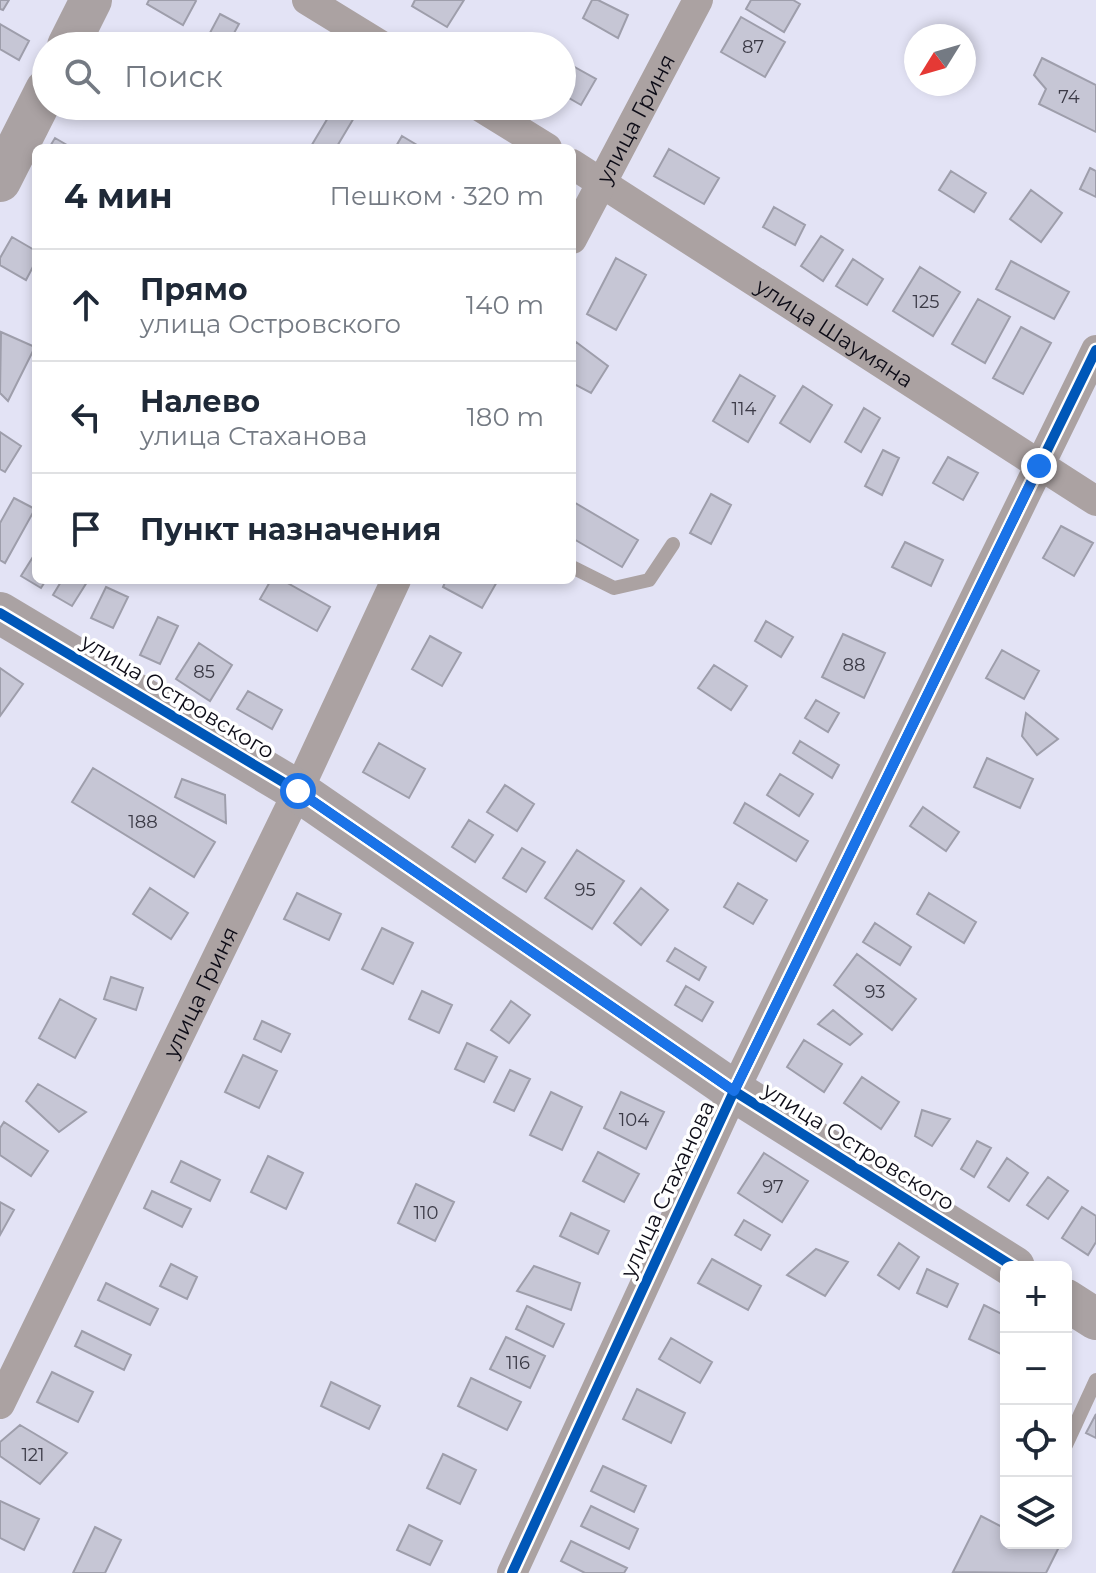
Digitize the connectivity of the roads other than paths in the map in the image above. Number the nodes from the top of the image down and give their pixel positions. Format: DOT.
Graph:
graph roads {
  1 [pos="91,0"];
  2 [pos="307,0"];
  3 [pos="698,0"];
  4 [pos="75,32"];
  5 [pos="359,32"];
  6 [pos="32,118"];
  7 [pos="502,120"];
  8 [pos="541,144"];
  9 [pos="576,166"];
  10 [pos="0,181"];
  11 [pos="602,182"];
  12 [pos="576,231"];
  13 [pos="1096,350"];
  14 [pos="1039,466"];
  15 [pos="1096,501"];
  16 [pos="673,544"];
  17 [pos="576,569"];
  18 [pos="394,584"];
  19 [pos="0,613"];
  20 [pos="298,791"];
  21 [pos="734,1091"];
  22 [pos="1004,1261"];
  23 [pos="1072,1304"];
  24 [pos="1096,1319"];
  25 [pos="1096,1380"];
  26 [pos="0,1404"];
  27 [pos="1072,1432"];
  28 [pos="512,1573"];
  1 -- 4 [label="street"];
  2 -- 5 [label="street"];
  3 -- 11 [label="street, улица Гриня"];
  6 -- 10 [label="street"];
  7 -- 8 [label="street"];
  9 -- 11 [label="street, улица Шаумяна"];
  11 -- 12 [label="street, улица Гриня"];
  11 -- 14 [label="street, улица Шаумяна"];
  13 -- 14 [label="street, улица Стаханова"];
  14 -- 15 [label="street, улица Шаумяна"];
  14 -- 21 [label="street, улица Стаханова"];
  16 -- 17 [label="lane"];
  18 -- 20 [label="street, улица Гриня"];
  19 -- 20 [label="street, улица Островского"];
  20 -- 21 [label="street, улица Островского"];
  20 -- 26 [label="street, улица Гриня"];
  21 -- 22 [label="street, улица Островского"];
  21 -- 28 [label="street, улица Стаханова"];
  23 -- 24 [label="street"];
  25 -- 27 [label="lane"];
}
